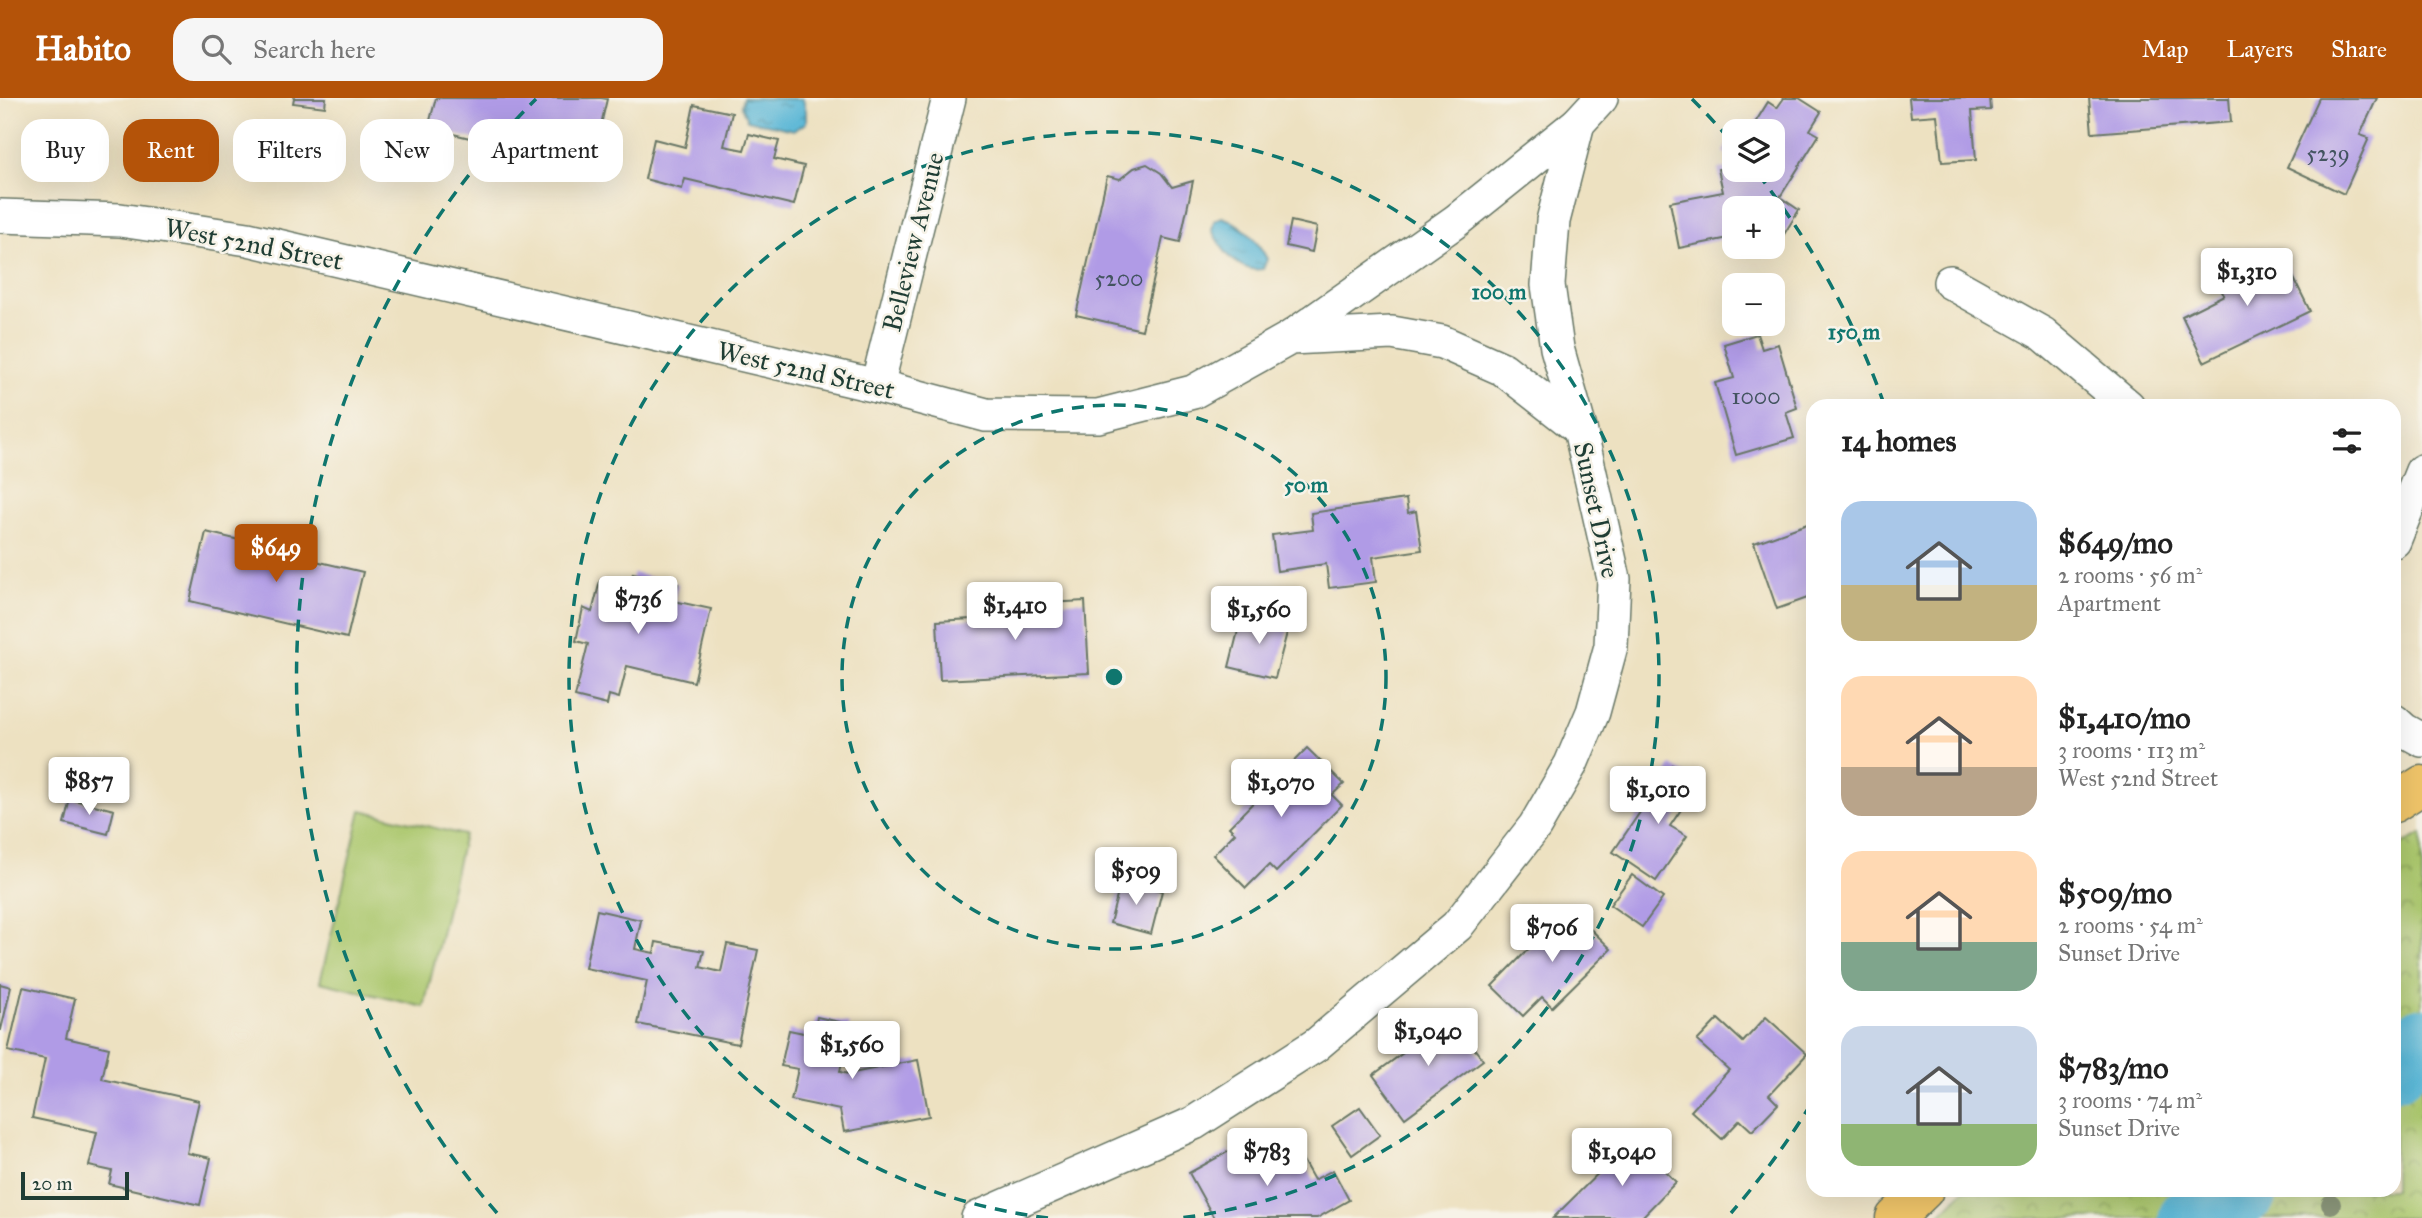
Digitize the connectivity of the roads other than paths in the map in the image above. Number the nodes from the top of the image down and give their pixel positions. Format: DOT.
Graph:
graph roads {
  1 [pos="949,98"];
  2 [pos="1601,98"];
  3 [pos="1578,123"];
  4 [pos="0,216"];
  5 [pos="1950,282"];
  6 [pos="1290,338"];
  7 [pos="877,386"];
  8 [pos="2120,399"];
  9 [pos="1580,429"];
  10 [pos="2422,471"];
  11 [pos="2401,524"];
  12 [pos="2401,727"];
  13 [pos="2422,740"];
  14 [pos="2422,785"];
  15 [pos="2401,798"];
  16 [pos="1917,1197"];
  17 [pos="978,1218"];
  18 [pos="1895,1218"];
  1 -- 7 [label="street, Belleview Avenue"];
  2 -- 3 [label="street, Sunset Drive"];
  3 -- 6 [label="street, Sunset Drive"];
  3 -- 9 [label="street, Sunset Drive"];
  4 -- 7 [label="street, West 52nd Street"];
  5 -- 8 [label="street"];
  6 -- 7 [label="street, West 52nd Street"];
  6 -- 9 [label="street, West 52nd Street"];
  9 -- 17 [label="street, Sunset Drive"];
  10 -- 11 [label="street"];
  12 -- 13 [label="street"];
  14 -- 15 [label="highway"];
  16 -- 18 [label="highway"];
}
